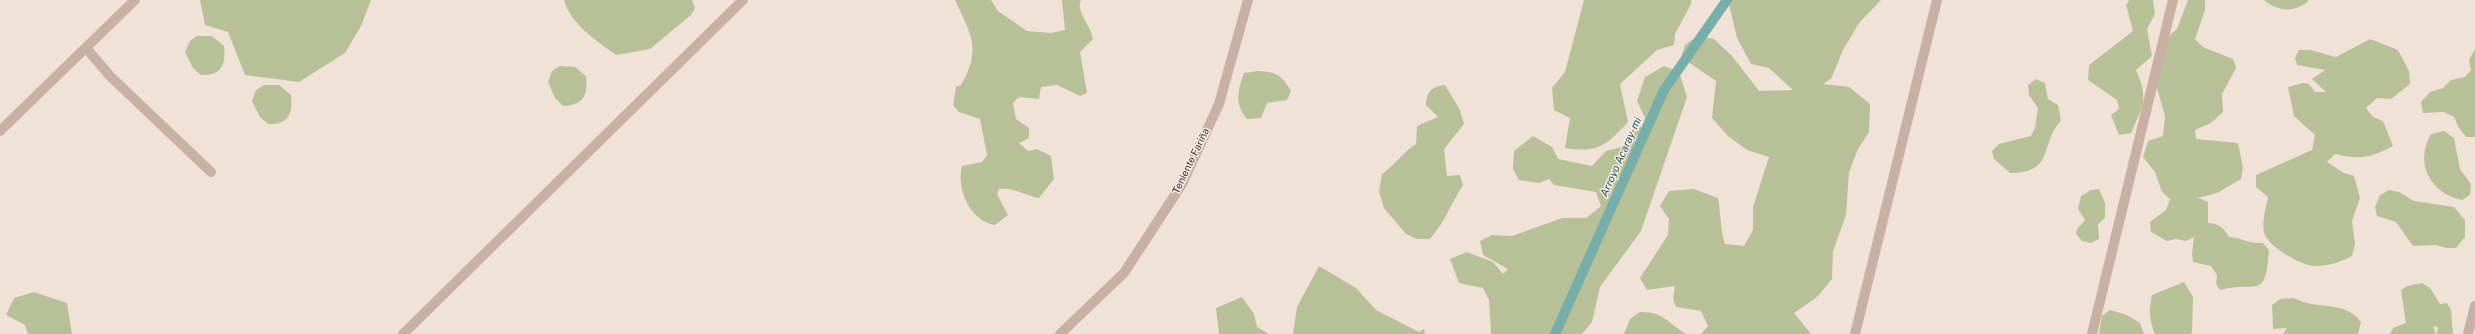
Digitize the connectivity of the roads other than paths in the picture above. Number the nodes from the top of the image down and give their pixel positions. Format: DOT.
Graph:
graph roads {
  1 [pos="135,0"];
  2 [pos="743,0"];
  3 [pos="1248,0"];
  4 [pos="1937,0"];
  5 [pos="2173,0"];
  6 [pos="86,48"];
  7 [pos="0,131"];
  8 [pos="211,172"];
  9 [pos="2475,306"];
  10 [pos="403,334"];
  11 [pos="1060,334"];
  12 [pos="1855,334"];
  13 [pos="2092,334"];
  14 [pos="2468,334"];
  1 -- 6 [label="street"];
  2 -- 10 [label="street"];
  3 -- 11 [label="street, Teniente Fariña"];
  4 -- 12 [label="street"];
  5 -- 13 [label="street"];
  6 -- 7 [label="street"];
  6 -- 8 [label="street"];
  9 -- 14 [label="street"];
}
